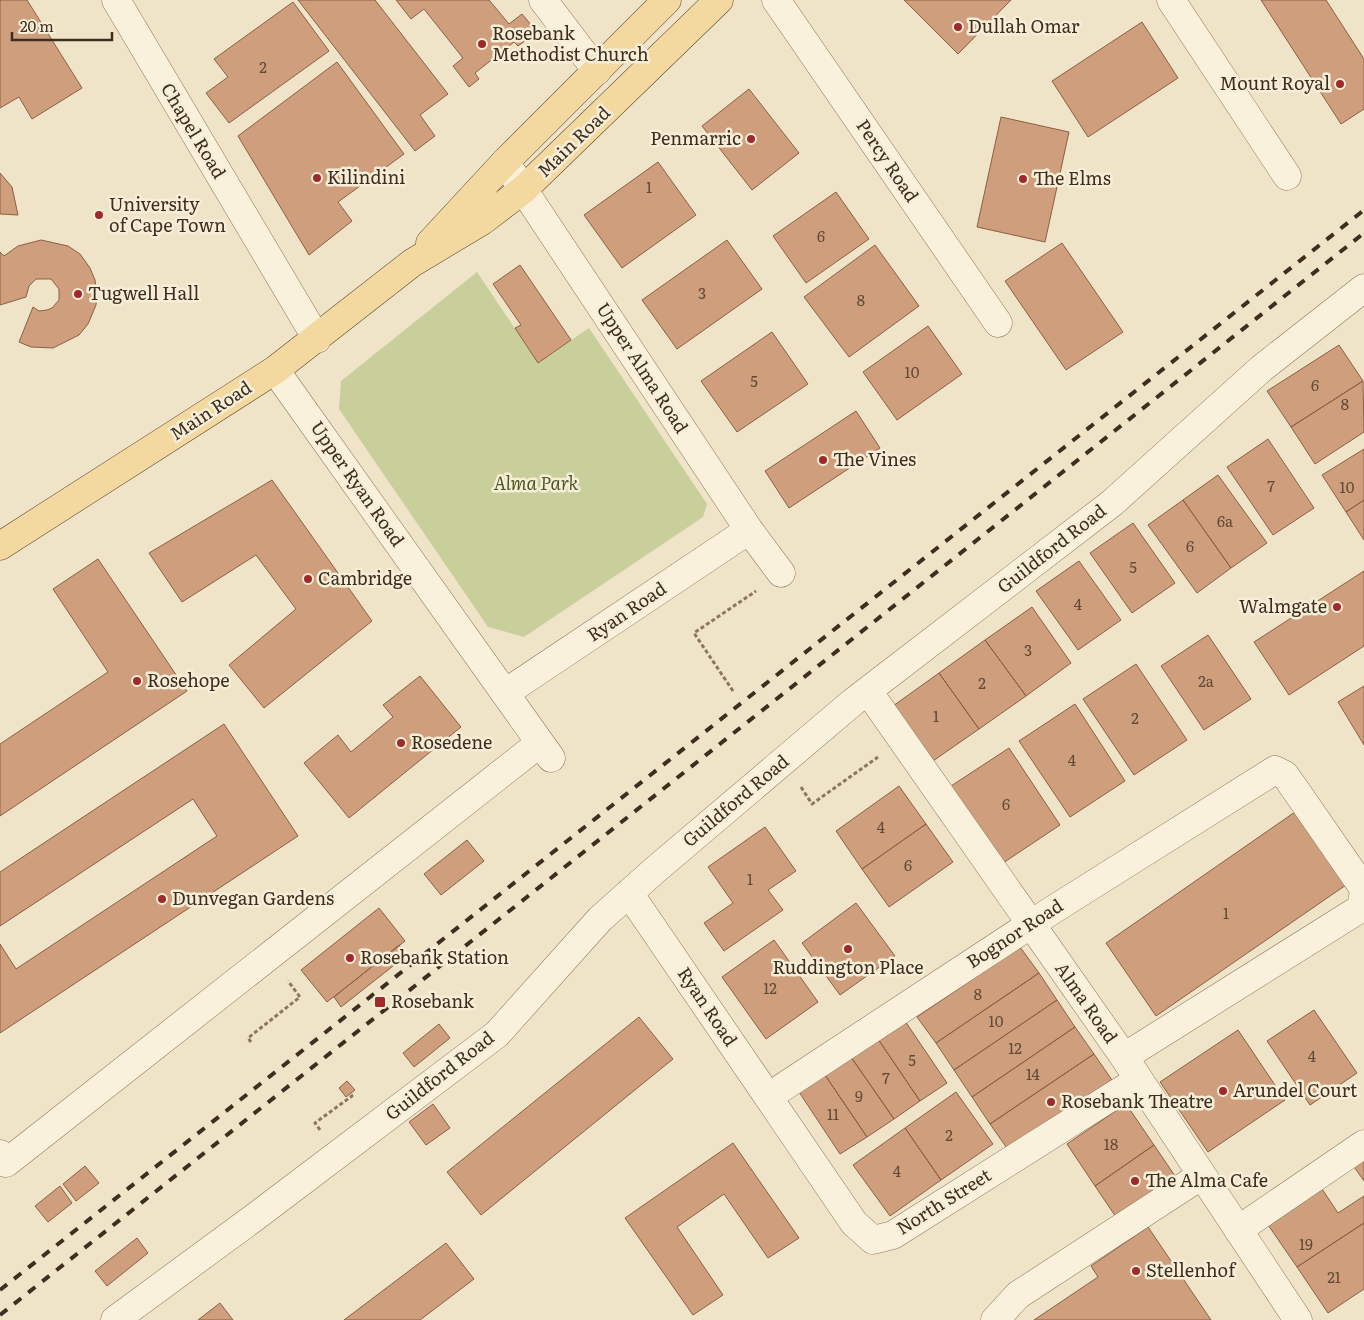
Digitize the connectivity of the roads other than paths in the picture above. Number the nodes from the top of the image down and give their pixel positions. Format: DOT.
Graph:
graph roads {
  1 [pos="116,0"];
  2 [pos="543,0"];
  3 [pos="667,0"];
  4 [pos="719,0"];
  5 [pos="776,0"];
  6 [pos="1171,0"];
  7 [pos="597,71"];
  8 [pos="505,162"];
  9 [pos="1287,176"];
  10 [pos="524,189"];
  11 [pos="412,262"];
  12 [pos="1360,299"];
  13 [pos="998,323"];
  14 [pos="317,339"];
  15 [pos="275,370"];
  16 [pos="749,530"];
  17 [pos="0,546"];
  18 [pos="781,573"];
  19 [pos="868,691"];
  20 [pos="505,694"];
  21 [pos="1364,890"];
  22 [pos="629,893"];
  23 [pos="1030,924"];
  24 [pos="1124,1057"];
  25 [pos="1138,1080"];
  26 [pos="768,1097"];
  27 [pos="1364,1144"];
  28 [pos="3,1159"];
  29 [pos="1202,1175"];
  30 [pos="1238,1230"];
  31 [pos="115,1320"];
  32 [pos="995,1320"];
  33 [pos="1298,1320"];
  1 -- 14 [label="street, Chapel Road"];
  2 -- 7 [label="street"];
  3 -- 7 [label="main road, Main Road"];
  4 -- 10 [label="main road, Main Road"];
  5 -- 13 [label="street, Percy Road"];
  6 -- 9 [label="street"];
  7 -- 8 [label="main road, Main Road"];
  8 -- 10 [label="street, Upper Alma Road"];
  8 -- 11 [label="main road, Main Road"];
  10 -- 11 [label="main road, Main Road"];
  10 -- 16 [label="street, Upper Alma Road"];
  11 -- 14 [label="main road, Main Road"];
  12 -- 19 [label="street, Guildford Road"];
  14 -- 15 [label="main road, Main Road"];
  15 -- 17 [label="main road, Main Road"];
  15 -- 20 [label="street, Upper Ryan Road"];
  16 -- 18 [label="street, Upper Alma Road"];
  16 -- 20 [label="street, Ryan Road"];
  19 -- 22 [label="street, Guildford Road"];
  19 -- 23 [label="street, Alma Road"];
  20 -- 28 [label="street, Upper Ryan Road"];
  21 -- 23 [label="street, Bognor Road"];
  21 -- 24 [label="street"];
  22 -- 26 [label="street, Ryan Road"];
  22 -- 31 [label="street, Guildford Road"];
  23 -- 24 [label="street, Alma Road"];
  23 -- 26 [label="street, Bognor Road"];
  24 -- 25 [label="street, Alma Road"];
  25 -- 26 [label="street, North Street"];
  25 -- 29 [label="street, Alma Road"];
  27 -- 30 [label="street"];
  29 -- 30 [label="street, Alma Road"];
  29 -- 32 [label="street"];
  30 -- 33 [label="street, Alma Road"];
}
